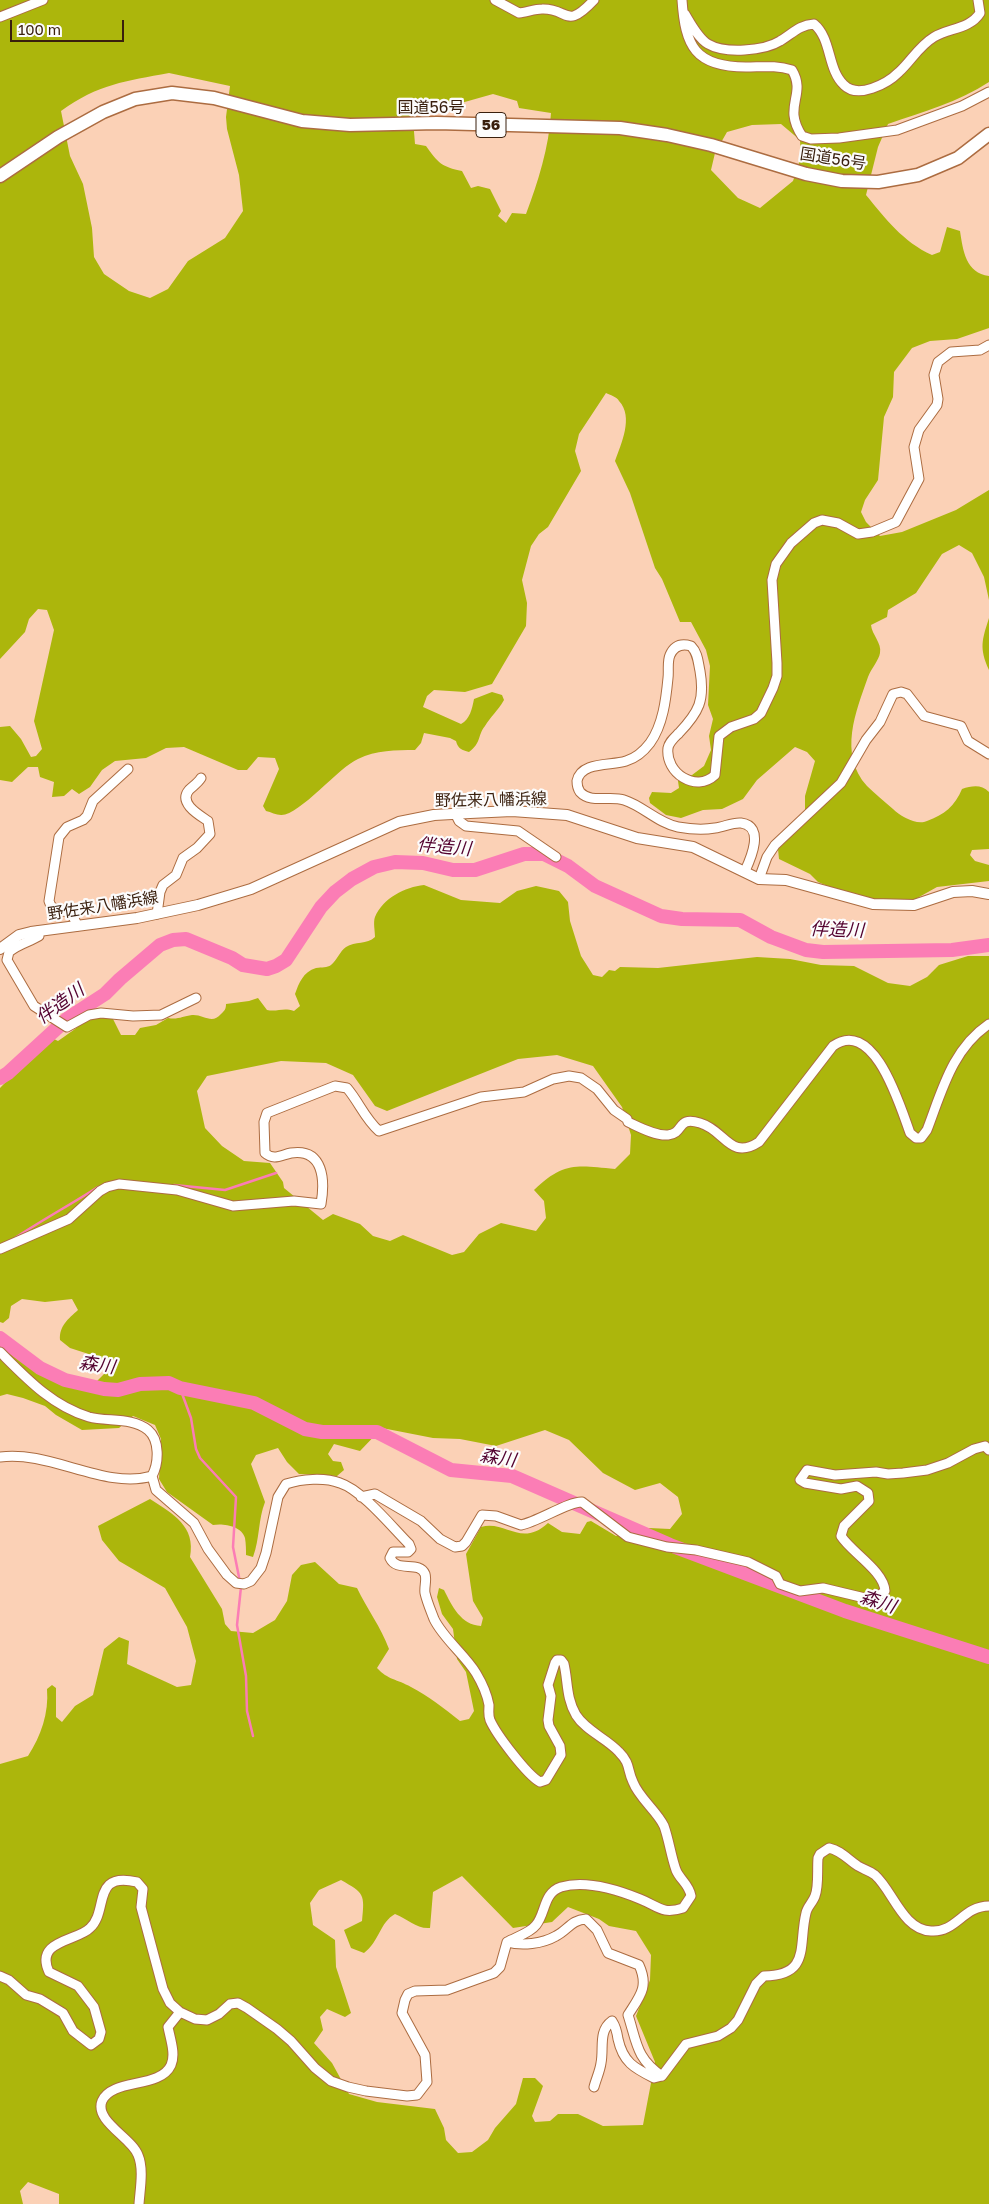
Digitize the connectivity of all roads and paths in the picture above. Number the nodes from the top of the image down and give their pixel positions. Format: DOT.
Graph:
graph roads {
  1 [pos="43,0"];
  2 [pos="495,0"];
  3 [pos="594,0"];
  4 [pos="682,0"];
  5 [pos="978,0"];
  6 [pos="683,12"];
  7 [pos="0,18"];
  8 [pos="989,92"];
  9 [pos="989,134"];
  10 [pos="0,176"];
  11 [pos="989,346"];
  12 [pos="989,754"];
  13 [pos="128,769"];
  14 [pos="201,778"];
  15 [pos="455,813"];
  16 [pos="556,857"];
  17 [pos="745,871"];
  18 [pos="759,879"];
  19 [pos="989,894"];
  20 [pos="157,914"];
  21 [pos="77,926"];
  22 [pos="38,931"];
  23 [pos="0,949"];
  24 [pos="196,998"];
  25 [pos="989,1024"];
  26 [pos="0,1249"];
  27 [pos="0,1352"];
  28 [pos="989,1450"];
  29 [pos="0,1457"];
  30 [pos="152,1476"];
  31 [pos="361,1497"];
  32 [pos="989,1906"];
  33 [pos="506,1942"];
  34 [pos="0,1976"];
  35 [pos="180,2012"];
  36 [pos="662,2076"];
  37 [pos="594,2087"];
  38 [pos="139,2204"];
  1 -- 7 [label="street"];
  2 -- 3 [label="street"];
  4 -- 6 [label="street"];
  5 -- 6 [label="street"];
  6 -- 8 [label="street"];
  9 -- 10 [label="highway, 国道56号 / 56"];
  11 -- 17 [label="street"];
  12 -- 18 [label="street"];
  13 -- 21 [label="street"];
  14 -- 20 [label="street"];
  15 -- 16 [label="street"];
  15 -- 17 [label="main road, 野佐来八幡浜線"];
  15 -- 20 [label="main road, 野佐来八幡浜線"];
  17 -- 18 [label="main road, 野佐来八幡浜線"];
  18 -- 19 [label="main road, 野佐来八幡浜線"];
  20 -- 21 [label="main road, 野佐来八幡浜線"];
  21 -- 22 [label="main road, 野佐来八幡浜線"];
  22 -- 23 [label="main road, 野佐来八幡浜線"];
  22 -- 24 [label="street"];
  25 -- 26 [label="street"];
  27 -- 30 [label="street"];
  28 -- 31 [label="street"];
  29 -- 30 [label="street"];
  30 -- 31 [label="street"];
  31 -- 33 [label="street"];
  32 -- 36 [label="street"];
  33 -- 35 [label="street"];
  33 -- 36 [label="street"];
  34 -- 35 [label="street"];
  35 -- 38 [label="street"];
  36 -- 37 [label="street"];
}
